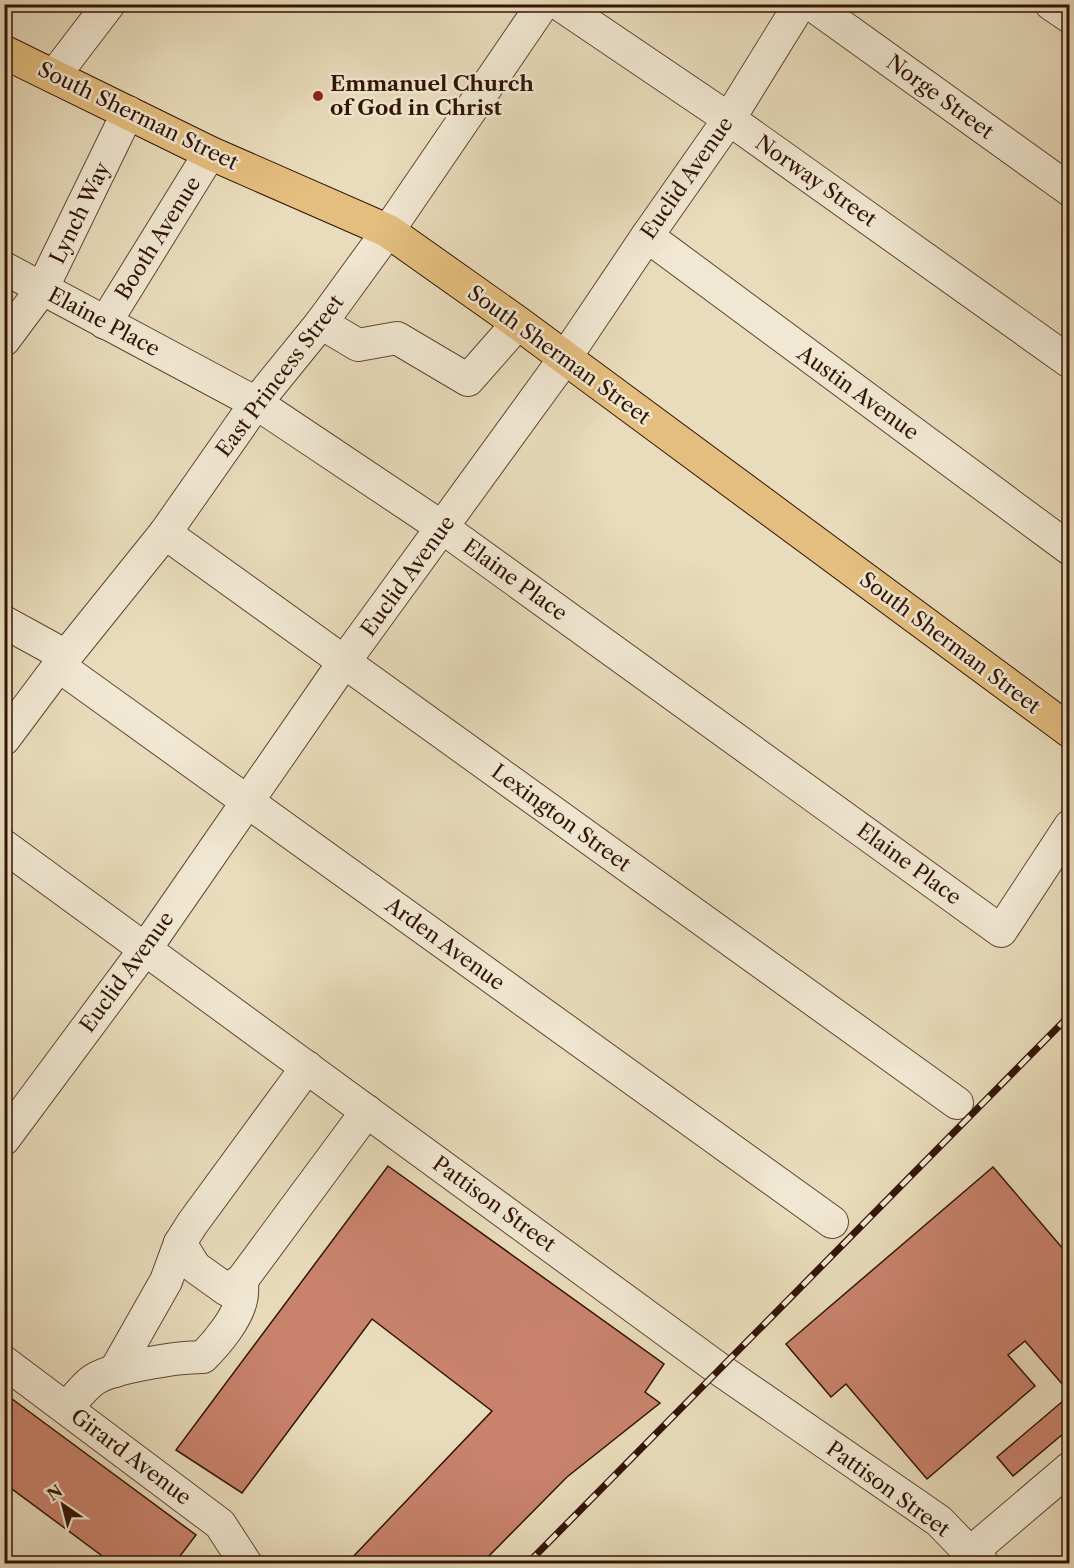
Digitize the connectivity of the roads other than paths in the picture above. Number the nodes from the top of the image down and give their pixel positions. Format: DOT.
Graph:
graph roads {
  1 [pos="109,4"];
  2 [pos="543,4"];
  3 [pos="559,4"];
  4 [pos="800,4"];
  5 [pos="811,4"];
  6 [pos="1051,4"];
  7 [pos="1070,17"];
  8 [pos="4,52"];
  9 [pos="54,76"];
  10 [pos="128,112"];
  11 [pos="729,119"];
  12 [pos="210,153"];
  13 [pos="1070,190"];
  14 [pos="388,231"];
  15 [pos="647,236"];
  16 [pos="4,268"];
  17 [pos="42,289"];
  18 [pos="105,323"];
  19 [pos="321,323"];
  20 [pos="518,323"];
  21 [pos="4,340"];
  22 [pos="566,358"];
  23 [pos="1070,362"];
  24 [pos="256,404"];
  25 [pos="443,528"];
  26 [pos="165,533"];
  27 [pos="1070,549"];
  28 [pos="4,622"];
  29 [pos="62,661"];
  30 [pos="344,662"];
  31 [pos="1070,731"];
  32 [pos="4,739"];
  33 [pos="247,803"];
  34 [pos="1070,826"];
  35 [pos="4,846"];
  36 [pos="146,948"];
  37 [pos="307,1067"];
  38 [pos="957,1103"];
  39 [pos="367,1111"];
  40 [pos="4,1139"];
  41 [pos="831,1222"];
  42 [pos="180,1243"];
  43 [pos="242,1280"];
  44 [pos="4,1362"];
  45 [pos="115,1371"];
  46 [pos="66,1408"];
  47 [pos="1070,1468"];
  48 [pos="976,1558"];
  49 [pos="246,1563"];
  1 -- 9 [label="street"];
  2 -- 14 [label="street, East Princess Street"];
  3 -- 11 [label="street, Norway Street"];
  4 -- 11 [label="street, Euclid Avenue"];
  5 -- 13 [label="street, Norge Street"];
  6 -- 7 [label="street"];
  8 -- 9 [label="main road, South Sherman Street"];
  9 -- 10 [label="main road, South Sherman Street"];
  10 -- 12 [label="main road, South Sherman Street"];
  10 -- 17 [label="street, Lynch Way"];
  11 -- 15 [label="street, Euclid Avenue"];
  11 -- 23 [label="street, Norway Street"];
  12 -- 14 [label="main road, South Sherman Street"];
  12 -- 18 [label="street, Booth Avenue"];
  14 -- 19 [label="street, East Princess Street"];
  14 -- 20 [label="main road, South Sherman Street"];
  15 -- 22 [label="street, Euclid Avenue"];
  15 -- 27 [label="street, Austin Avenue"];
  16 -- 17 [label="street, Elaine Place"];
  17 -- 18 [label="street, Elaine Place"];
  17 -- 21 [label="street, Lynch Way"];
  18 -- 24 [label="street, Elaine Place"];
  19 -- 20 [label="street"];
  19 -- 24 [label="street, East Princess Street"];
  20 -- 22 [label="main road, South Sherman Street"];
  22 -- 25 [label="street, Euclid Avenue"];
  22 -- 31 [label="main road, South Sherman Street"];
  24 -- 25 [label="street, Elaine Place"];
  24 -- 26 [label="street, East Princess Street"];
  25 -- 30 [label="street, Euclid Avenue"];
  25 -- 34 [label="street, Elaine Place"];
  26 -- 29 [label="street, East Princess Street"];
  26 -- 30 [label="street, Lexington Street"];
  28 -- 29 [label="street, Arden Avenue"];
  29 -- 32 [label="street, East Princess Street"];
  29 -- 33 [label="street, Arden Avenue"];
  30 -- 33 [label="street, Euclid Avenue"];
  30 -- 38 [label="street, Lexington Street"];
  33 -- 36 [label="street, Euclid Avenue"];
  33 -- 41 [label="street, Arden Avenue"];
  35 -- 36 [label="street, Pattison Street"];
  36 -- 37 [label="street, Pattison Street"];
  36 -- 40 [label="street, Euclid Avenue"];
  37 -- 39 [label="street, Pattison Street"];
  37 -- 42 [label="street"];
  39 -- 43 [label="street"];
  39 -- 48 [label="street, Pattison Street"];
  42 -- 43 [label="street"];
  42 -- 45 [label="street"];
  43 -- 45 [label="street"];
  44 -- 46 [label="street, Girard Avenue"];
  45 -- 46 [label="street"];
  46 -- 49 [label="street, Girard Avenue"];
  47 -- 48 [label="street"];
}
